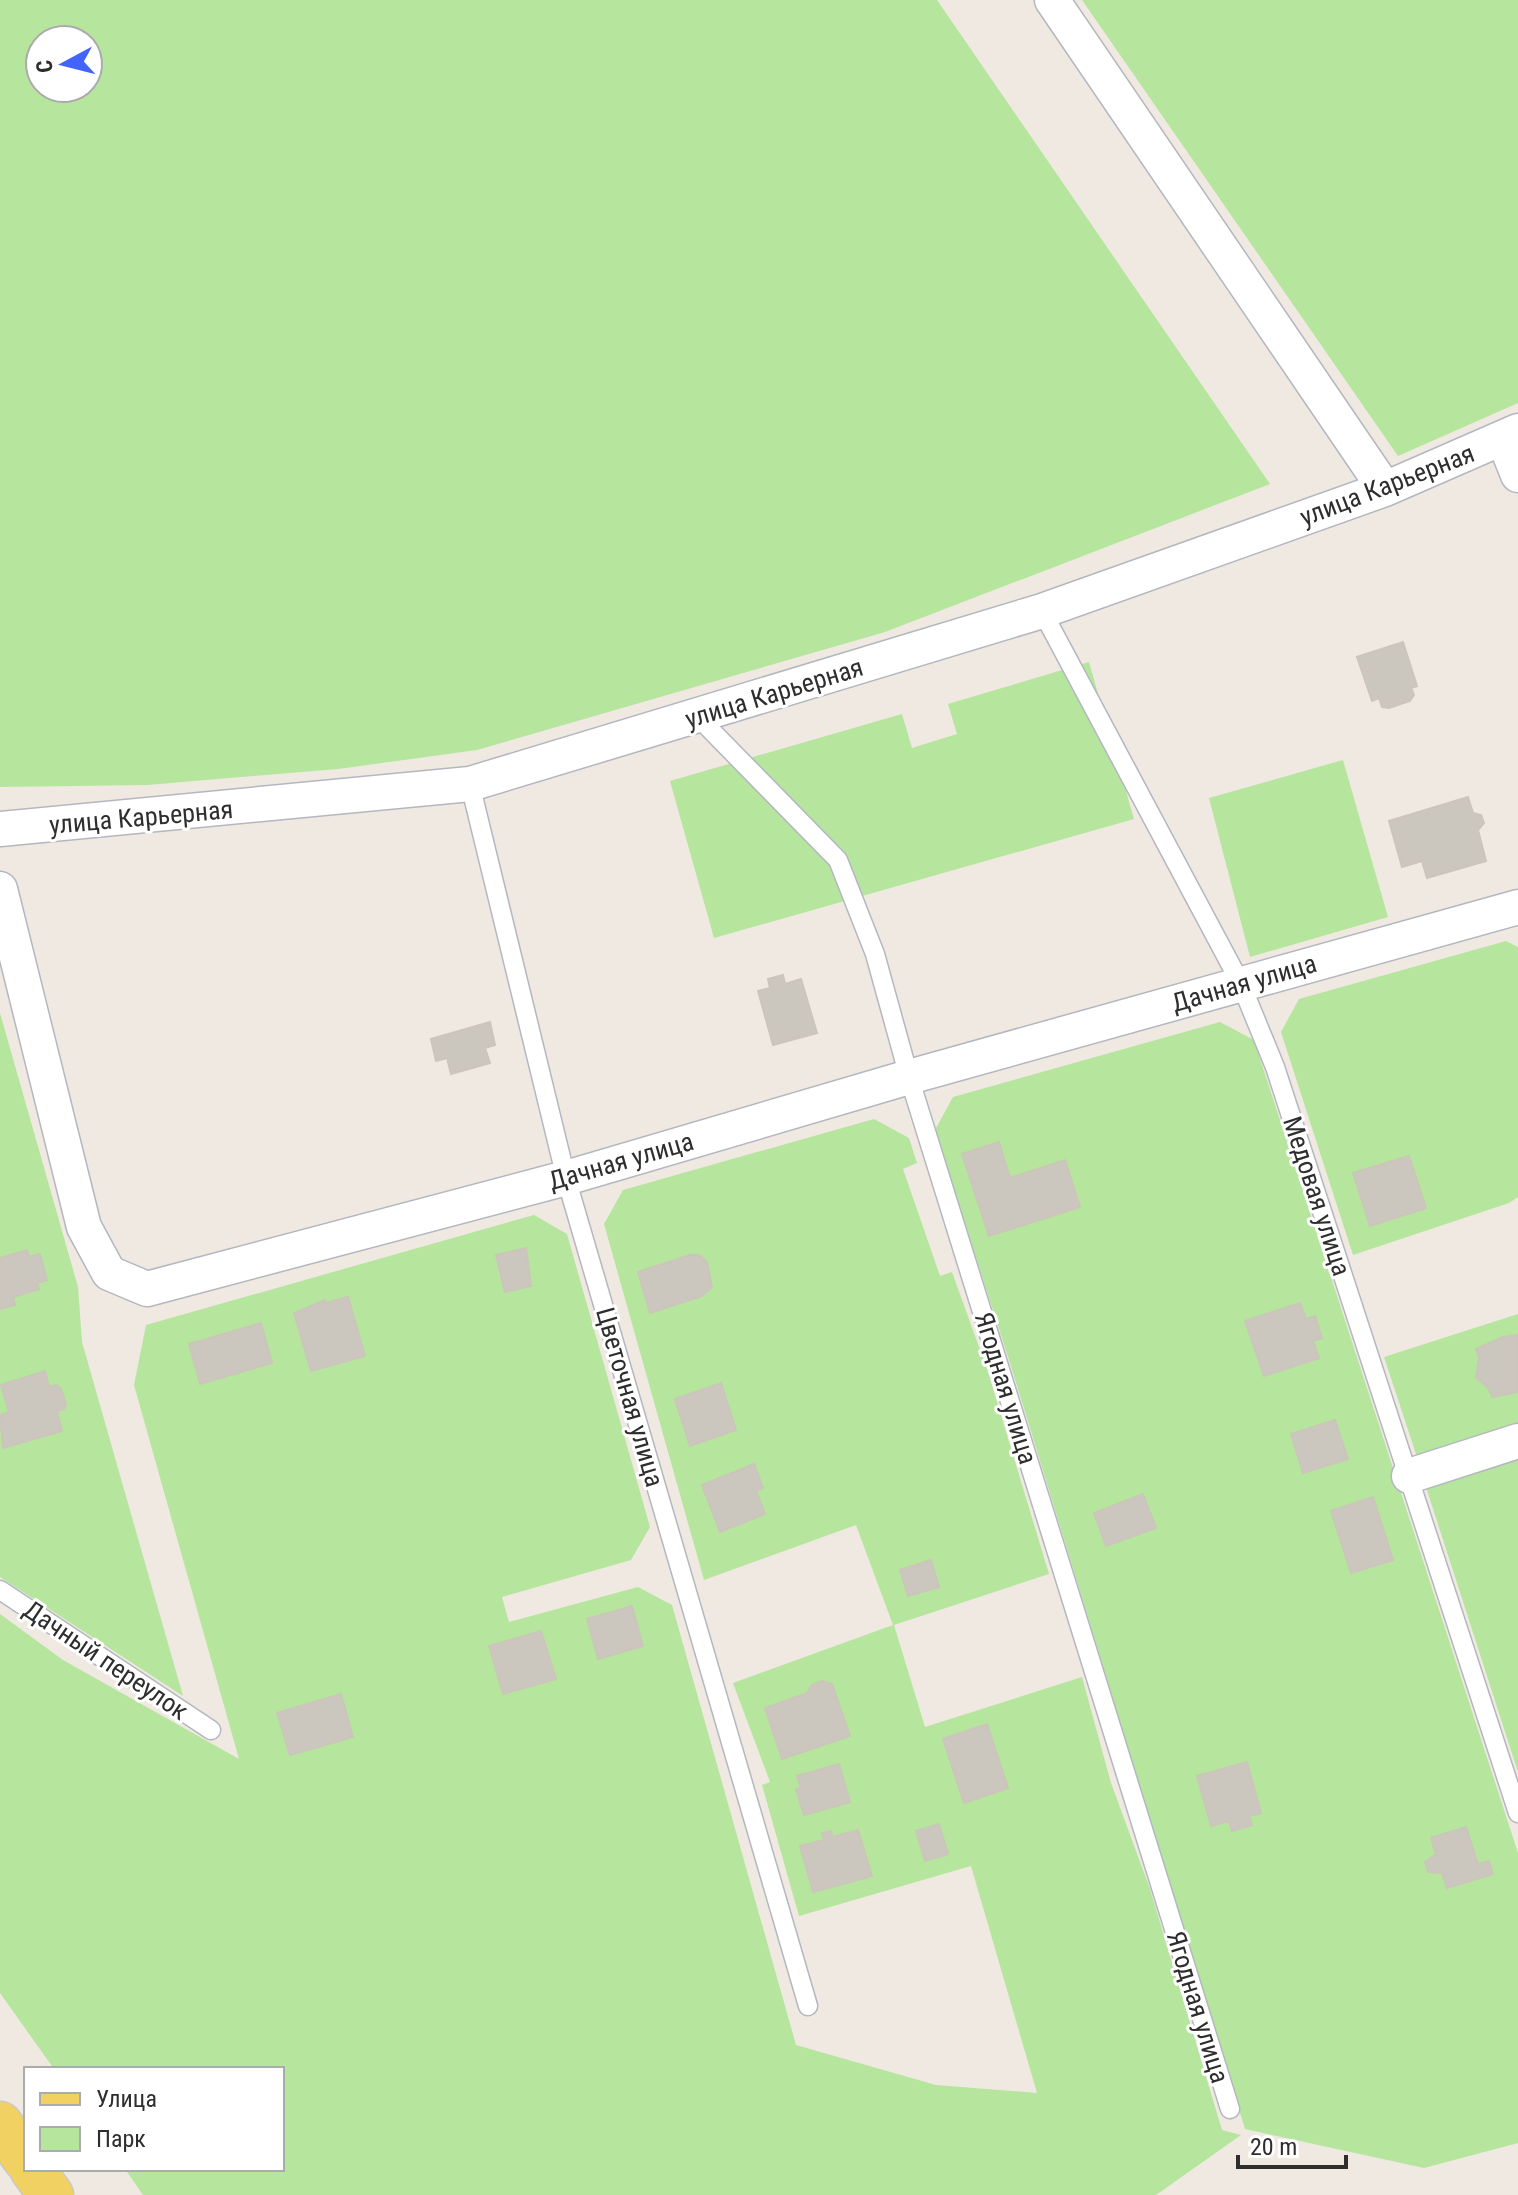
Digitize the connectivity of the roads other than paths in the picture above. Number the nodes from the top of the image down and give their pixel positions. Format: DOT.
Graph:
graph roads {
  1 [pos="1052,0"];
  2 [pos="1511,436"];
  3 [pos="1518,475"];
  4 [pos="1385,489"];
  5 [pos="1042,611"];
  6 [pos="698,717"];
  7 [pos="470,784"];
  8 [pos="0,829"];
  9 [pos="0,889"];
  10 [pos="1518,907"];
  11 [pos="1241,984"];
  12 [pos="909,1077"];
  13 [pos="566,1178"];
  14 [pos="1518,1441"];
  15 [pos="1409,1476"];
  16 [pos="0,1590"];
  17 [pos="211,1730"];
  18 [pos="1518,1813"];
  19 [pos="808,2006"];
  20 [pos="1230,2109"];
  21 [pos="0,2124"];
  22 [pos="24,2157"];
  23 [pos="33,2171"];
  24 [pos="51,2195"];
  1 -- 4 [label="street"];
  2 -- 3 [label="street"];
  2 -- 4 [label="street, улица Карьерная"];
  4 -- 5 [label="street, улица Карьерная"];
  5 -- 6 [label="street, улица Карьерная"];
  5 -- 11 [label="lane, Медовая улица"];
  6 -- 7 [label="street, улица Карьерная"];
  6 -- 12 [label="lane, Ягодная улица"];
  7 -- 8 [label="street, улица Карьерная"];
  7 -- 13 [label="lane, Цветочная улица"];
  9 -- 13 [label="street, Дачная улица"];
  10 -- 11 [label="street, Дачная улица"];
  11 -- 12 [label="street, Дачная улица"];
  11 -- 15 [label="lane, Медовая улица"];
  12 -- 13 [label="street, Дачная улица"];
  12 -- 20 [label="lane, Ягодная улица"];
  13 -- 19 [label="lane, Цветочная улица"];
  14 -- 15 [label="street"];
  15 -- 18 [label="lane, Медовая улица"];
  16 -- 17 [label="lane, Дачный переулок"];
  21 -- 22 [label="main road"];
  23 -- 24 [label="main road"];
}
